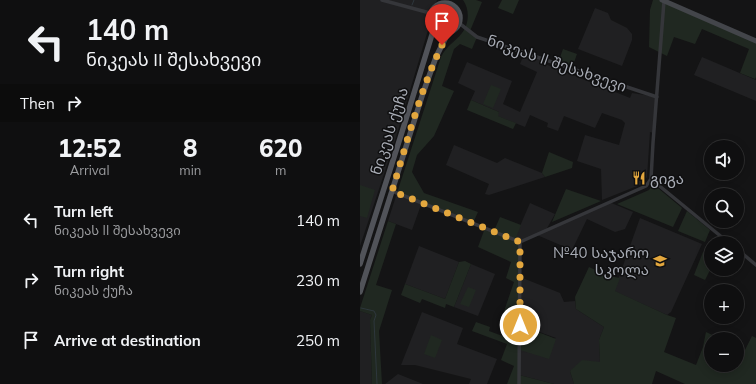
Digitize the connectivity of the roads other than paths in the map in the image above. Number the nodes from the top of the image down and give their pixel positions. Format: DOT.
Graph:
graph roads {
  1 [pos="382,0"];
  2 [pos="663,0"];
  3 [pos="441,1"];
  4 [pos="454,3"];
  5 [pos="430,13"];
  6 [pos="459,23"];
  7 [pos="434,28"];
  8 [pos="448,32"];
  9 [pos="756,41"];
  10 [pos="657,97"];
  11 [pos="651,179"];
  12 [pos="392,191"];
  13 [pos="720,236"];
  14 [pos="520,242"];
  15 [pos="744,255"];
  16 [pos="360,264"];
  17 [pos="756,264"];
  18 [pos="360,292"];
  19 [pos="519,384"];
  1 -- 5 [label="street"];
  2 -- 9 [label="main road"];
  2 -- 10 [label="street"];
  3 -- 4 [label="main road"];
  3 -- 5 [label="main road"];
  4 -- 6 [label="main road"];
  5 -- 7 [label="main road"];
  6 -- 8 [label="main road, ნიკეას ქუჩა"];
  6 -- 10 [label="street, ნიკეას II შესახვევი"];
  7 -- 8 [label="main road"];
  7 -- 16 [label="main road, ნიკეას ქუჩა"];
  8 -- 12 [label="main road, ნიკეას ქუჩა"];
  10 -- 11 [label="street"];
  11 -- 13 [label="street"];
  11 -- 14 [label="street"];
  12 -- 14 [label="street"];
  12 -- 18 [label="main road, ნიკეას ქუჩა"];
  14 -- 19 [label="street"];
  15 -- 17 [label="street"];
}
